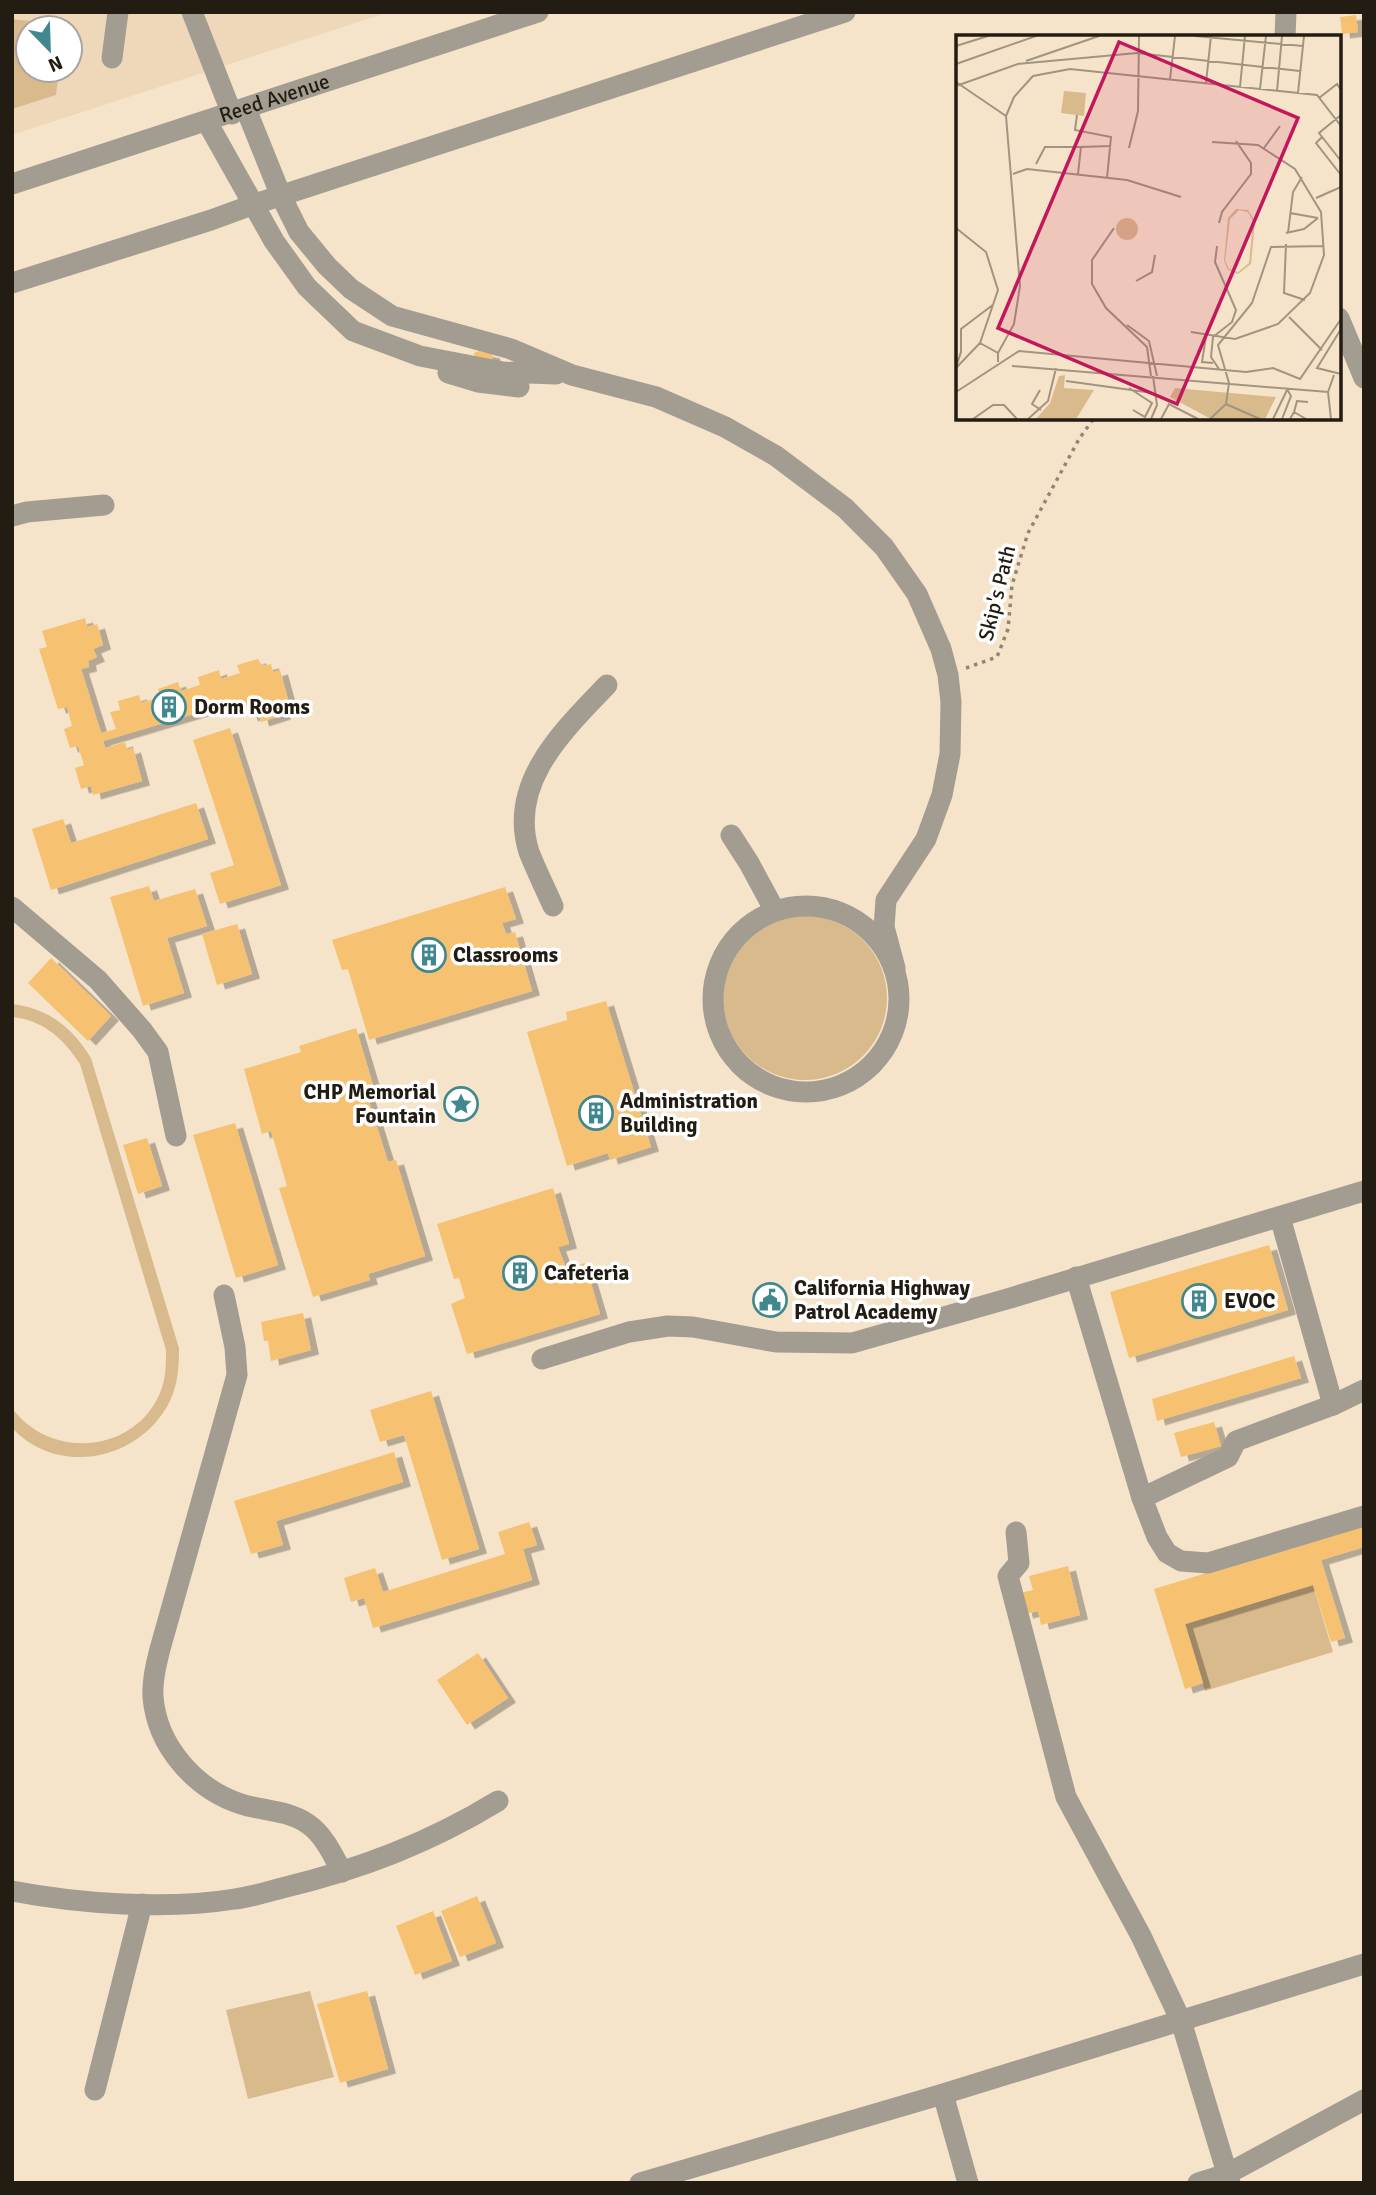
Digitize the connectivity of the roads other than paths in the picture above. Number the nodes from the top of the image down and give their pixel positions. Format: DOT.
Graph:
graph roads {
  1 [pos="118,12"];
  2 [pos="192,12"];
  3 [pos="538,12"];
  4 [pos="845,12"];
  5 [pos="1286,12"];
  6 [pos="1285,35"];
  7 [pos="112,58"];
  8 [pos="239,111"];
  9 [pos="207,122"];
  10 [pos="12,184"];
  11 [pos="281,196"];
  12 [pos="252,205"];
  13 [pos="12,283"];
  14 [pos="1341,323"];
  15 [pos="572,375"];
  16 [pos="1364,378"];
  17 [pos="104,505"];
  18 [pos="12,516"];
  19 [pos="607,685"];
  20 [pos="731,835"];
  21 [pos="886,900"];
  22 [pos="553,906"];
  23 [pos="12,907"];
  24 [pos="828,908"];
  25 [pos="775,911"];
  26 [pos="895,968"];
  27 [pos="176,1136"];
  28 [pos="1364,1191"];
  29 [pos="1280,1217"];
  30 [pos="1076,1278"];
  31 [pos="224,1294"];
  32 [pos="542,1359"];
  33 [pos="1364,1390"];
  34 [pos="1333,1405"];
  35 [pos="1142,1498"];
  36 [pos="1364,1516"];
  37 [pos="1016,1532"];
  38 [pos="498,1801"];
  39 [pos="342,1872"];
  40 [pos="12,1891"];
  41 [pos="142,1904"];
  42 [pos="1364,1964"];
  43 [pos="1181,2021"];
  44 [pos="95,2090"];
  45 [pos="943,2094"];
  46 [pos="1364,2100"];
  47 [pos="702,2174"];
  48 [pos="1228,2178"];
  49 [pos="640,2183"];
  50 [pos="968,2183"];
  51 [pos="1198,2183"];
  1 -- 7 [label="street"];
  2 -- 8 [label="street"];
  3 -- 8 [label="street, Reed Avenue"];
  4 -- 11 [label="street"];
  5 -- 6 [label="street"];
  8 -- 9 [label="street, Reed Avenue"];
  8 -- 11 [label="street"];
  9 -- 10 [label="street, Reed Avenue"];
  9 -- 12 [label="street"];
  11 -- 12 [label="street"];
  11 -- 15 [label="street"];
  12 -- 13 [label="street"];
  12 -- 15 [label="street"];
  14 -- 16 [label="street"];
  15 -- 21 [label="street"];
  17 -- 18 [label="street"];
  19 -- 22 [label="street"];
  20 -- 25 [label="street"];
  21 -- 24 [label="street"];
  21 -- 26 [label="street"];
  23 -- 27 [label="street"];
  24 -- 25 [label="street"];
  24 -- 26 [label="street"];
  25 -- 26 [label="street"];
  28 -- 29 [label="street"];
  29 -- 30 [label="street"];
  29 -- 34 [label="street"];
  30 -- 32 [label="street"];
  30 -- 35 [label="street"];
  31 -- 39 [label="street"];
  33 -- 34 [label="street"];
  34 -- 35 [label="street"];
  35 -- 36 [label="street"];
  37 -- 43 [label="street"];
  38 -- 39 [label="street"];
  39 -- 41 [label="street"];
  40 -- 41 [label="street"];
  41 -- 44 [label="street"];
  42 -- 43 [label="street"];
  43 -- 45 [label="street"];
  43 -- 48 [label="street"];
  45 -- 47 [label="street"];
  45 -- 50 [label="street"];
  46 -- 48 [label="street"];
  47 -- 49 [label="street"];
  48 -- 51 [label="street"];
}
